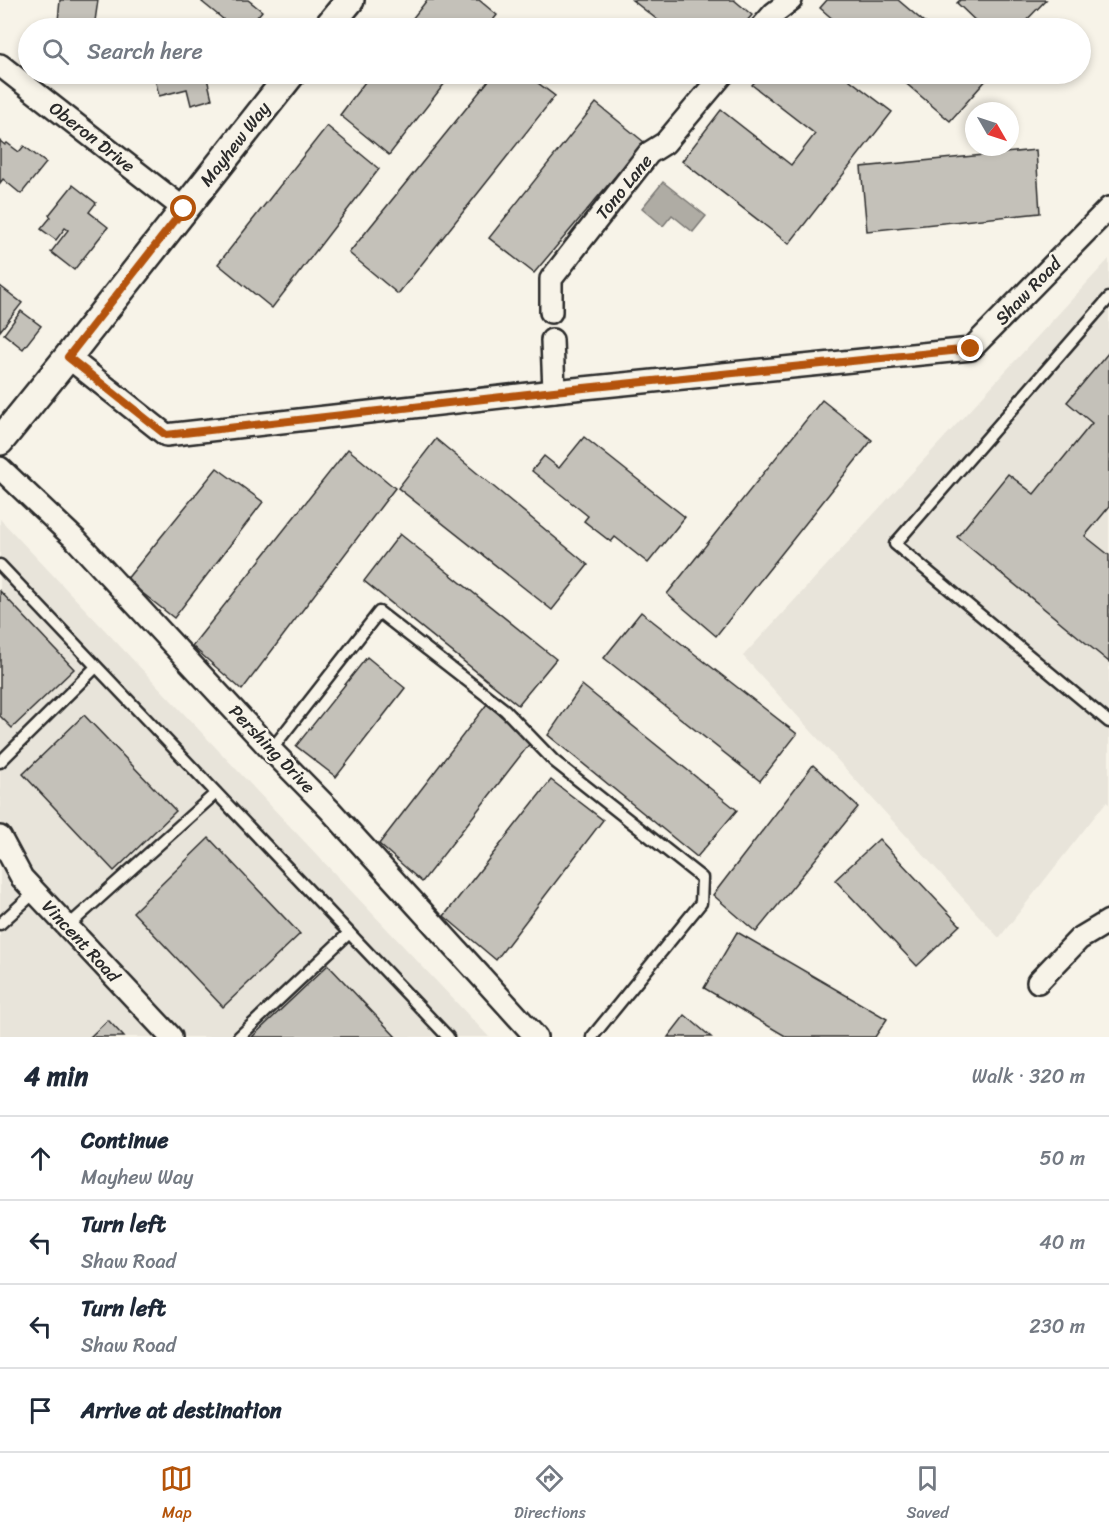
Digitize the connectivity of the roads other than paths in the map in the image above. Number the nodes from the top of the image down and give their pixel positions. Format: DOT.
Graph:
graph roads {
  1 [pos="791,0"];
  2 [pos="345,2"];
  3 [pos="334,18"];
  4 [pos="770,18"];
  5 [pos="0,65"];
  6 [pos="18,79"];
  7 [pos="24,84"];
  8 [pos="283,84"];
  9 [pos="715,84"];
  10 [pos="1109,208"];
  11 [pos="184,209"];
  12 [pos="1109,298"];
  13 [pos="68,357"];
  14 [pos="554,391"];
  15 [pos="0,441"];
  16 [pos="0,468"];
  17 [pos="0,565"];
  18 [pos="96,667"];
  19 [pos="1109,722"];
  20 [pos="271,750"];
  21 [pos="0,762"];
  22 [pos="216,793"];
  23 [pos="0,837"];
  24 [pos="35,892"];
  25 [pos="1109,921"];
  26 [pos="0,924"];
  27 [pos="67,927"];
  28 [pos="349,933"];
  29 [pos="1038,982"];
  30 [pos="171,1037"];
  31 [pos="239,1037"];
  32 [pos="448,1037"];
  33 [pos="536,1037"];
  34 [pos="592,1037"];
  1 -- 4 [label="street"];
  2 -- 3 [label="street"];
  5 -- 6 [label="street, Oberon Drive"];
  7 -- 11 [label="street, Oberon Drive"];
  8 -- 11 [label="street, Mayhew Way"];
  9 -- 14 [label="street, Tono Lane"];
  10 -- 14 [label="street, Shaw Road"];
  11 -- 13 [label="street, Mayhew Way"];
  12 -- 19 [label="lane"];
  13 -- 14 [label="street, Shaw Road"];
  13 -- 15 [label="street, Mayhew Way"];
  16 -- 20 [label="street, Pershing Drive"];
  17 -- 18 [label="lane"];
  18 -- 21 [label="lane"];
  18 -- 22 [label="lane"];
  20 -- 33 [label="street, Pershing Drive"];
  20 -- 34 [label="lane"];
  22 -- 27 [label="lane"];
  22 -- 28 [label="lane"];
  23 -- 24 [label="street, Vincent Road"];
  24 -- 26 [label="lane"];
  24 -- 27 [label="street, Vincent Road"];
  25 -- 29 [label="street"];
  27 -- 30 [label="street, Vincent Road"];
  28 -- 31 [label="lane"];
  28 -- 32 [label="lane"];
}
